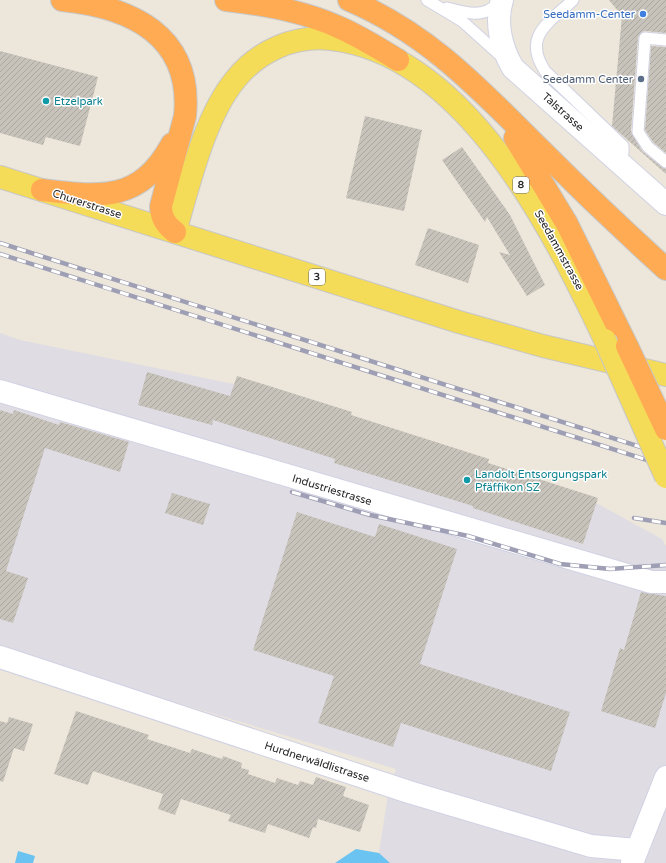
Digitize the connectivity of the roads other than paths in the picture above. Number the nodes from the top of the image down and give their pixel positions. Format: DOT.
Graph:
graph roads {
  1 [pos="62,0"];
  2 [pos="226,0"];
  3 [pos="349,0"];
  4 [pos="427,0"];
  5 [pos="501,0"];
  6 [pos="573,0"];
  7 [pos="439,6"];
  8 [pos="666,40"];
  9 [pos="398,60"];
  10 [pos="513,68"];
  11 [pos="478,88"];
  12 [pos="184,116"];
  13 [pos="617,161"];
  14 [pos="666,162"];
  15 [pos="0,177"];
  16 [pos="42,190"];
  17 [pos="666,204"];
  18 [pos="175,232"];
  19 [pos="666,269"];
  20 [pos="666,375"];
  21 [pos="0,391"];
  22 [pos="666,429"];
  23 [pos="666,477"];
  24 [pos="666,582"];
  25 [pos="0,657"];
  26 [pos="666,777"];
  27 [pos="635,857"];
  1 -- 12 [label="highway"];
  2 -- 9 [label="highway"];
  3 -- 11 [label="highway"];
  4 -- 7 [label="lane"];
  5 -- 7 [label="lane"];
  5 -- 10 [label="street, Talstrasse"];
  6 -- 13 [label="lane"];
  7 -- 10 [label="lane"];
  8 -- 14 [label="lane"];
  9 -- 18 [label="main road, 8"];
  9 -- 23 [label="main road, Seedammstrasse / 8, bridge"];
  10 -- 13 [label="street, Talstrasse"];
  11 -- 19 [label="highway"];
  11 -- 22 [label="highway, bridge"];
  12 -- 16 [label="highway"];
  12 -- 18 [label="highway"];
  13 -- 17 [label="street, Talstrasse"];
  15 -- 16 [label="main road, Churerstrasse / 3"];
  16 -- 18 [label="main road, Churerstrasse / 3"];
  18 -- 20 [label="main road, 3"];
  21 -- 24 [label="street, Industriestrasse"];
  25 -- 27 [label="street, Hurdnerwäldlistrasse"];
  26 -- 27 [label="street, Hurdnerwäldlistrasse"];
}
